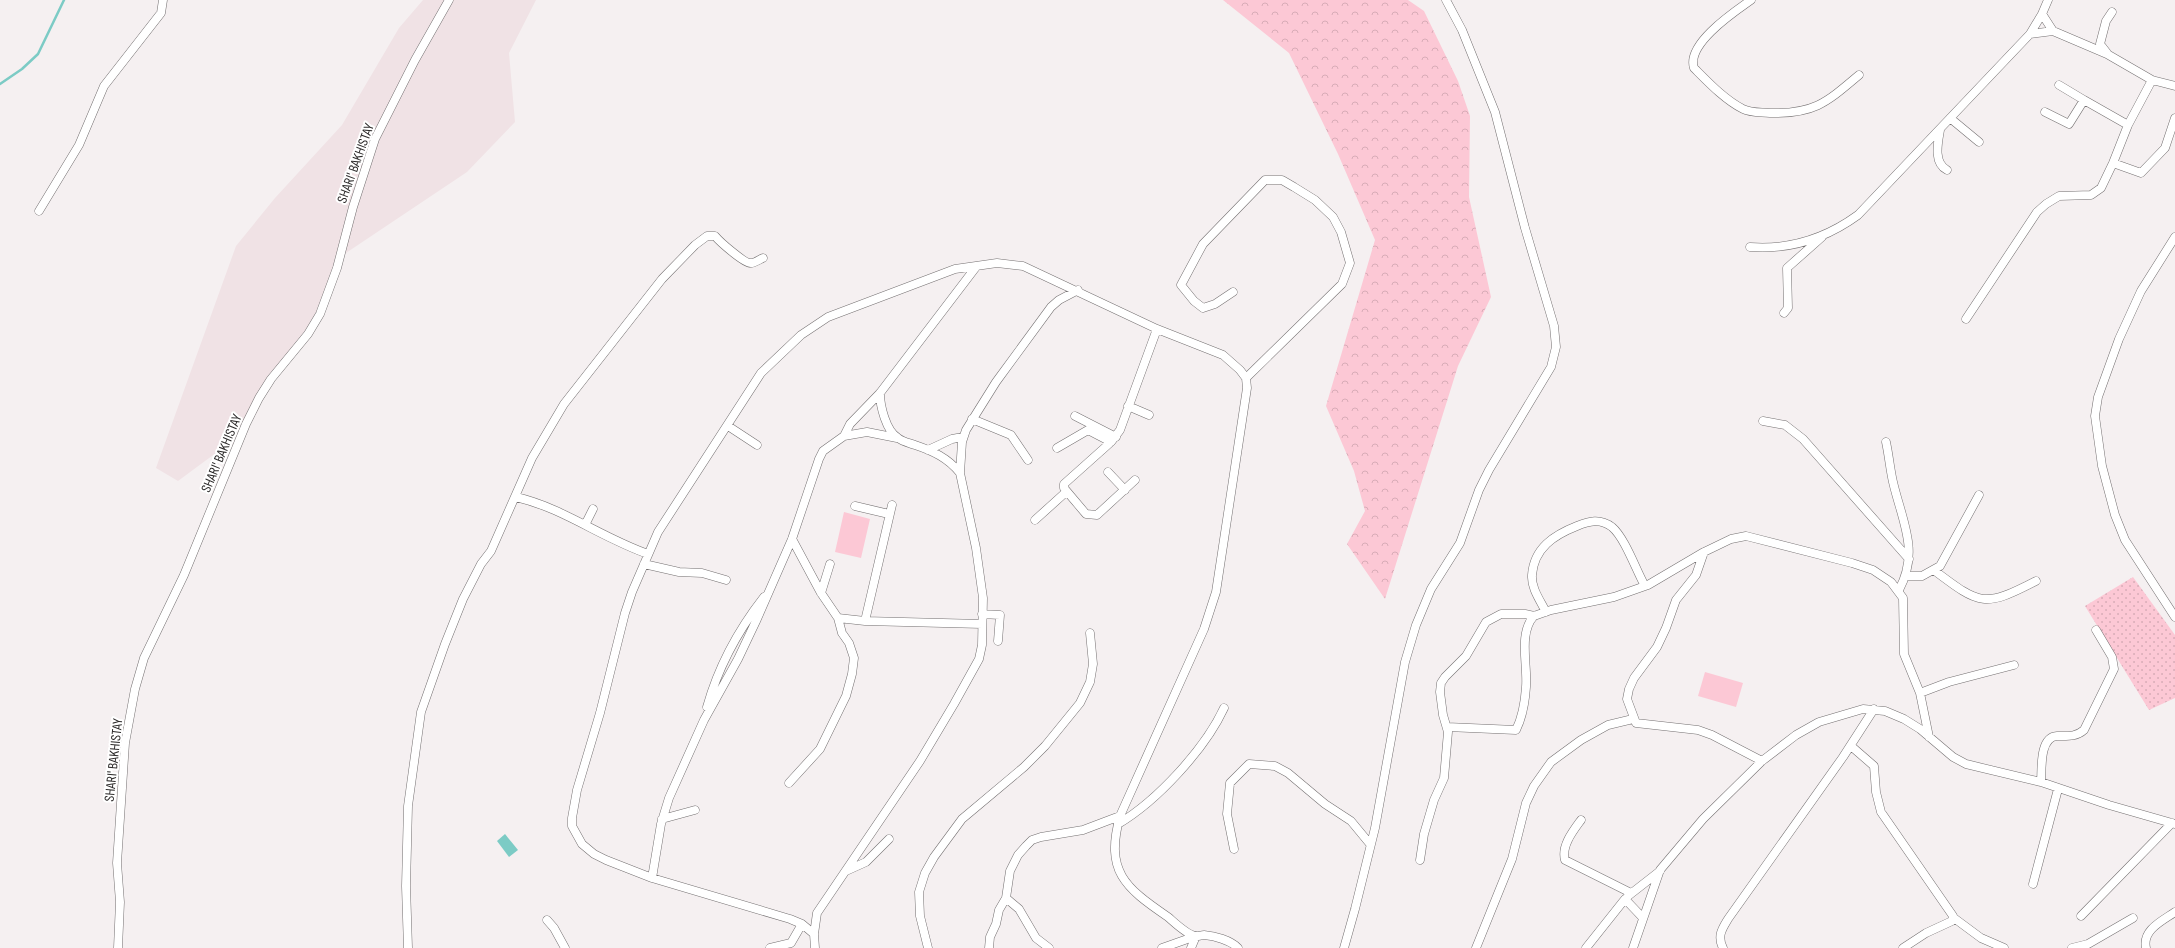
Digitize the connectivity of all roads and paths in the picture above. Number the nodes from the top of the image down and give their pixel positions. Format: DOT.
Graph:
graph roads {
  1 [pos="163,0"];
  2 [pos="449,0"];
  3 [pos="1446,0"];
  4 [pos="1751,0"];
  5 [pos="2048,0"];
  6 [pos="2112,12"];
  7 [pos="2042,14"];
  8 [pos="2053,31"];
  9 [pos="2030,34"];
  10 [pos="2107,54"];
  11 [pos="1859,75"];
  12 [pos="2152,80"];
  13 [pos="2059,85"];
  14 [pos="2175,86"];
  15 [pos="2084,100"];
  16 [pos="2045,112"];
  17 [pos="1950,118"];
  18 [pos="2175,118"];
  19 [pos="2128,125"];
  20 [pos="1940,129"];
  21 [pos="1979,142"];
  22 [pos="2113,163"];
  23 [pos="1947,170"];
  24 [pos="39,211"];
  25 [pos="1826,234"];
  26 [pos="2175,238"];
  27 [pos="1750,247"];
  28 [pos="763,258"];
  29 [pos="976,267"];
  30 [pos="1078,290"];
  31 [pos="1233,292"];
  32 [pos="1784,313"];
  33 [pos="1966,319"];
  34 [pos="1157,329"];
  35 [pos="1246,378"];
  36 [pos="880,393"];
  37 [pos="1128,406"];
  38 [pos="1149,415"];
  39 [pos="1075,416"];
  40 [pos="972,419"];
  41 [pos="1763,421"];
  42 [pos="728,426"];
  43 [pos="844,436"];
  44 [pos="964,437"];
  45 [pos="897,438"];
  46 [pos="1114,440"];
  47 [pos="1886,442"];
  48 [pos="757,445"];
  49 [pos="1057,448"];
  50 [pos="928,450"];
  51 [pos="1028,460"];
  52 [pos="1108,472"];
  53 [pos="960,473"];
  54 [pos="1135,480"];
  55 [pos="1125,490"];
  56 [pos="1066,492"];
  57 [pos="1979,495"];
  58 [pos="516,497"];
  59 [pos="892,505"];
  60 [pos="854,506"];
  61 [pos="593,508"];
  62 [pos="889,514"];
  63 [pos="1035,520"];
  64 [pos="585,525"];
  65 [pos="792,539"];
  66 [pos="1704,552"];
  67 [pos="648,554"];
  68 [pos="1909,559"];
  69 [pos="644,564"];
  70 [pos="830,564"];
  71 [pos="1935,570"];
  72 [pos="1906,576"];
  73 [pos="726,580"];
  74 [pos="2036,581"];
  75 [pos="1645,586"];
  76 [pos="1899,590"];
  77 [pos="821,593"];
  78 [pos="1546,612"];
  79 [pos="982,614"];
  80 [pos="1534,616"];
  81 [pos="2175,617"];
  82 [pos="838,618"];
  83 [pos="865,621"];
  84 [pos="982,624"];
  85 [pos="2096,630"];
  86 [pos="1090,633"];
  87 [pos="998,641"];
  88 [pos="2014,665"];
  89 [pos="1920,694"];
  90 [pos="1224,708"];
  91 [pos="1874,709"];
  92 [pos="1633,719"];
  93 [pos="1447,727"];
  94 [pos="1929,737"];
  95 [pos="1851,746"];
  96 [pos="1762,761"];
  97 [pos="2041,782"];
  98 [pos="789,783"];
  99 [pos="2058,789"];
  100 [pos="695,810"];
  101 [pos="1120,816"];
  102 [pos="662,819"];
  103 [pos="1581,820"];
  104 [pos="2173,823"];
  105 [pos="1118,824"];
  106 [pos="889,839"];
  107 [pos="1370,844"];
  108 [pos="1234,849"];
  109 [pos="1420,860"];
  110 [pos="1660,870"];
  111 [pos="846,871"];
  112 [pos="652,878"];
  113 [pos="2033,884"];
  114 [pos="1628,896"];
  115 [pos="1006,898"];
  116 [pos="2175,912"];
  117 [pos="2081,916"];
  118 [pos="1643,918"];
  119 [pos="1954,918"];
  120 [pos="2133,918"];
  121 [pos="547,920"];
  122 [pos="802,924"];
  123 [pos="814,934"];
  124 [pos="1196,936"];
  125 [pos="791,946"];
  126 [pos="118,948"];
  127 [pos="408,948"];
  128 [pos="565,948"];
  129 [pos="770,948"];
  130 [pos="815,948"];
  131 [pos="928,948"];
  132 [pos="989,948"];
  133 [pos="1049,948"];
  134 [pos="1162,948"];
  135 [pos="1191,948"];
  136 [pos="1238,948"];
  137 [pos="1344,948"];
  138 [pos="1476,948"];
  139 [pos="1586,948"];
  140 [pos="1633,948"];
  141 [pos="1723,948"];
  142 [pos="1903,948"];
  143 [pos="2004,948"];
  144 [pos="2072,948"];
  145 [pos="2146,948"];
  1 -- 24 [label="street"];
  2 -- 126 [label="street, SHARI' BAKHISTAY"];
  3 -- 107 [label="street"];
  4 -- 11 [label="street"];
  5 -- 7 [label="street"];
  6 -- 10 [label="street"];
  7 -- 8 [label="street"];
  7 -- 9 [label="street"];
  8 -- 9 [label="street"];
  8 -- 10 [label="street"];
  9 -- 17 [label="street"];
  10 -- 12 [label="street"];
  12 -- 14 [label="street"];
  12 -- 19 [label="street"];
  13 -- 15 [label="street"];
  15 -- 16 [label="street"];
  15 -- 19 [label="street"];
  17 -- 20 [label="street"];
  17 -- 21 [label="street"];
  18 -- 22 [label="street"];
  19 -- 22 [label="street"];
  20 -- 23 [label="street"];
  20 -- 25 [label="street"];
  22 -- 33 [label="street"];
  25 -- 27 [label="street"];
  25 -- 32 [label="street"];
  26 -- 81 [label="street"];
  28 -- 58 [label="street"];
  29 -- 30 [label="street"];
  29 -- 36 [label="street"];
  29 -- 42 [label="street"];
  30 -- 34 [label="street"];
  30 -- 40 [label="street"];
  31 -- 35 [label="street"];
  34 -- 35 [label="street"];
  34 -- 37 [label="street"];
  35 -- 101 [label="street"];
  36 -- 43 [label="street"];
  36 -- 45 [label="street"];
  37 -- 38 [label="street"];
  37 -- 46 [label="street"];
  39 -- 46 [label="street"];
  40 -- 44 [label="street"];
  40 -- 51 [label="street"];
  41 -- 68 [label="street"];
  42 -- 48 [label="street"];
  42 -- 67 [label="street"];
  43 -- 45 [label="street"];
  43 -- 65 [label="street"];
  44 -- 50 [label="street"];
  44 -- 53 [label="street"];
  45 -- 50 [label="street"];
  46 -- 49 [label="street"];
  46 -- 56 [label="street"];
  47 -- 68 [label="street"];
  50 -- 53 [label="street"];
  52 -- 55 [label="street"];
  53 -- 79 [label="street"];
  54 -- 55 [label="street"];
  55 -- 56 [label="street"];
  56 -- 63 [label="street"];
  57 -- 71 [label="street"];
  58 -- 64 [label="street"];
  58 -- 127 [label="street"];
  59 -- 62 [label="street"];
  60 -- 62 [label="street"];
  61 -- 64 [label="street"];
  62 -- 83 [label="street"];
  64 -- 67 [label="street"];
  65 -- 77 [label="street"];
  65 -- 102 [label="street"];
  66 -- 75 [label="street"];
  66 -- 76 [label="street"];
  66 -- 92 [label="street"];
  67 -- 69 [label="street"];
  68 -- 72 [label="street"];
  69 -- 73 [label="street"];
  69 -- 112 [label="street"];
  70 -- 77 [label="street"];
  71 -- 72 [label="street"];
  71 -- 74 [label="street"];
  72 -- 76 [label="street"];
  75 -- 78 [label="street"];
  75 -- 78 [label="street"];
  76 -- 89 [label="street"];
  77 -- 82 [label="street"];
  78 -- 80 [label="street"];
  79 -- 84 [label="street"];
  79 -- 87 [label="street"];
  80 -- 93 [label="street"];
  80 -- 93 [label="street"];
  82 -- 83 [label="street"];
  82 -- 98 [label="street"];
  83 -- 84 [label="street"];
  84 -- 111 [label="street"];
  85 -- 97 [label="street"];
  86 -- 131 [label="street"];
  88 -- 89 [label="street"];
  89 -- 94 [label="street"];
  90 -- 105 [label="street"];
  91 -- 94 [label="street"];
  91 -- 95 [label="street"];
  91 -- 96 [label="street"];
  92 -- 96 [label="street"];
  92 -- 138 [label="street"];
  93 -- 109 [label="street"];
  94 -- 97 [label="street"];
  95 -- 119 [label="street"];
  95 -- 141 [label="street"];
  96 -- 110 [label="street"];
  97 -- 99 [label="street"];
  99 -- 104 [label="street"];
  99 -- 113 [label="street"];
  100 -- 102 [label="street"];
  101 -- 105 [label="street"];
  101 -- 115 [label="street"];
  102 -- 112 [label="street"];
  103 -- 114 [label="street"];
  104 -- 117 [label="street"];
  105 -- 124 [label="street"];
  106 -- 111 [label="street"];
  107 -- 108 [label="street"];
  107 -- 137 [label="street"];
  110 -- 114 [label="street"];
  110 -- 118 [label="street"];
  111 -- 123 [label="street"];
  112 -- 122 [label="street"];
  114 -- 118 [label="street"];
  114 -- 139 [label="street"];
  115 -- 132 [label="street"];
  115 -- 133 [label="street"];
  116 -- 145 [label="street"];
  118 -- 140 [label="street"];
  119 -- 142 [label="street"];
  119 -- 143 [label="street"];
  120 -- 144 [label="street"];
  121 -- 128 [label="street"];
  122 -- 123 [label="street"];
  122 -- 125 [label="street"];
  123 -- 130 [label="street"];
  124 -- 134 [label="street"];
  124 -- 135 [label="street"];
  124 -- 136 [label="street"];
  125 -- 129 [label="street"];
}
